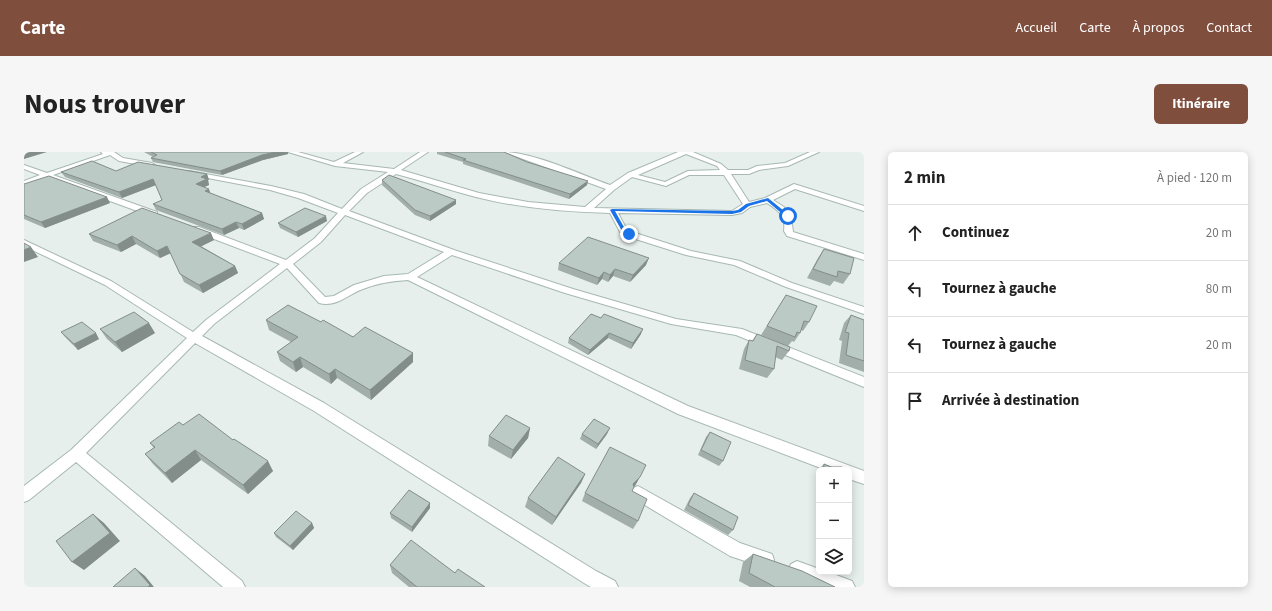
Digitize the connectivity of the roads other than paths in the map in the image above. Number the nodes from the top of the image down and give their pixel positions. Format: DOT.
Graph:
graph roads {
  1 [pos="290,152"];
  2 [pos="360,152"];
  3 [pos="424,152"];
  4 [pos="507,152"];
  5 [pos="686,152"];
  6 [pos="816,152"];
  7 [pos="108,153"];
  8 [pos="335,164"];
  9 [pos="24,167"];
  10 [pos="159,167"];
  11 [pos="182,171"];
  12 [pos="395,171"];
  13 [pos="726,172"];
  14 [pos="49,175"];
  15 [pos="631,175"];
  16 [pos="24,183"];
  17 [pos="611,188"];
  18 [pos="768,200"];
  19 [pos="747,205"];
  20 [pos="864,209"];
  21 [pos="344,210"];
  22 [pos="587,210"];
  23 [pos="612,210"];
  24 [pos="159,216"];
  25 [pos="188,226"];
  26 [pos="24,243"];
  27 [pos="451,252"];
  28 [pos="864,257"];
  29 [pos="288,264"];
  30 [pos="410,277"];
  31 [pos="864,310"];
  32 [pos="194,337"];
  33 [pos="864,382"];
  34 [pos="76,454"];
  35 [pos="835,467"];
  36 [pos="852,473"];
  37 [pos="864,478"];
  38 [pos="638,493"];
  39 [pos="24,495"];
  40 [pos="236,587"];
  41 [pos="609,587"];
  42 [pos="846,587"];
  1 -- 8 [label="street"];
  2 -- 8 [label="street"];
  3 -- 12 [label="street"];
  4 -- 17 [label="street"];
  5 -- 13 [label="street"];
  5 -- 15 [label="street"];
  6 -- 13 [label="street"];
  7 -- 10 [label="street"];
  7 -- 14 [label="street"];
  8 -- 12 [label="street"];
  9 -- 14 [label="street"];
  11 -- 21 [label="street"];
  12 -- 21 [label="street"];
  12 -- 22 [label="street"];
  13 -- 15 [label="street"];
  13 -- 19 [label="street"];
  14 -- 16 [label="street"];
  14 -- 24 [label="street"];
  15 -- 17 [label="street"];
  17 -- 22 [label="street"];
  18 -- 19 [label="street"];
  18 -- 20 [label="street"];
  18 -- 28 [label="street"];
  19 -- 23 [label="street"];
  21 -- 27 [label="street"];
  21 -- 29 [label="street"];
  22 -- 23 [label="street"];
  23 -- 31 [label="street"];
  25 -- 29 [label="street"];
  26 -- 32 [label="street"];
  27 -- 30 [label="street"];
  27 -- 33 [label="street"];
  29 -- 30 [label="street"];
  29 -- 32 [label="street"];
  30 -- 35 [label="street"];
  32 -- 34 [label="street"];
  32 -- 41 [label="street"];
  34 -- 39 [label="street"];
  34 -- 40 [label="street"];
  36 -- 37 [label="street"];
  38 -- 42 [label="street"];
}
